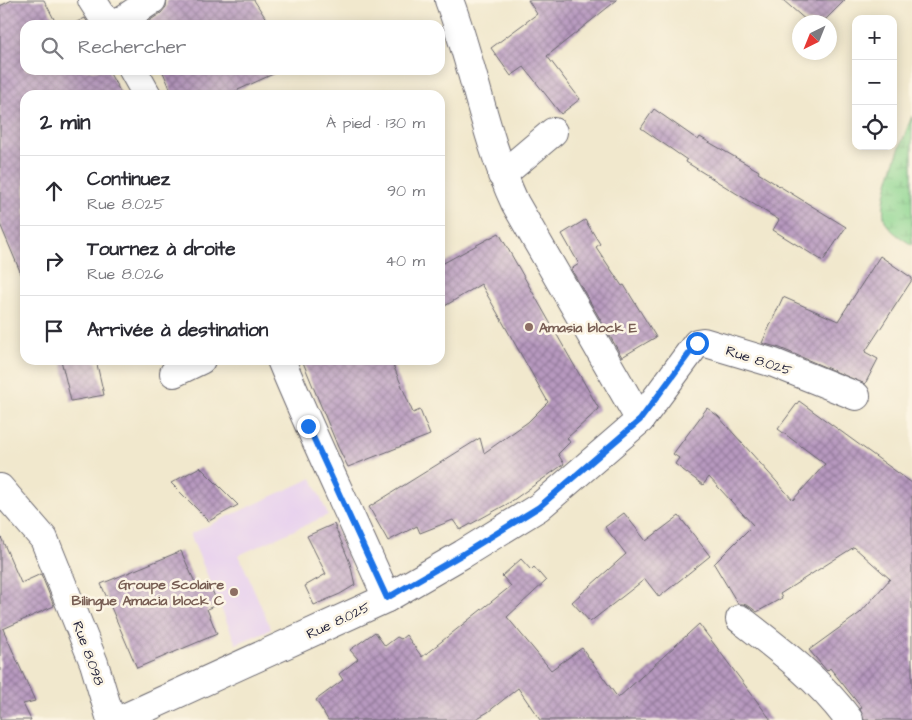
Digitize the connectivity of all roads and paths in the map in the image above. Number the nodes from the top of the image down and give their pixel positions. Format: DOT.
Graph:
graph roads {
  1 [pos="92,0"];
  2 [pos="152,0"];
  3 [pos="449,0"];
  4 [pos="105,20"];
  5 [pos="122,20"];
  6 [pos="136,75"];
  7 [pos="144,90"];
  8 [pos="553,132"];
  9 [pos="502,175"];
  10 [pos="191,365"];
  11 [pos="282,365"];
  12 [pos="174,373"];
  13 [pos="856,396"];
  14 [pos="640,420"];
  15 [pos="0,488"];
  16 [pos="387,598"];
  17 [pos="740,619"];
  18 [pos="111,720"];
  19 [pos="120,720"];
  20 [pos="849,720"];
  1 -- 4 [label="street"];
  2 -- 5 [label="street"];
  3 -- 9 [label="street"];
  6 -- 7 [label="street"];
  8 -- 9 [label="street"];
  9 -- 14 [label="street"];
  10 -- 12 [label="street"];
  11 -- 16 [label="street"];
  13 -- 14 [label="street, Rue 8.025"];
  14 -- 16 [label="street, Rue 8.025"];
  15 -- 18 [label="street, Rue 8.098"];
  16 -- 19 [label="street, Rue 8.025"];
  17 -- 20 [label="street"];
}
